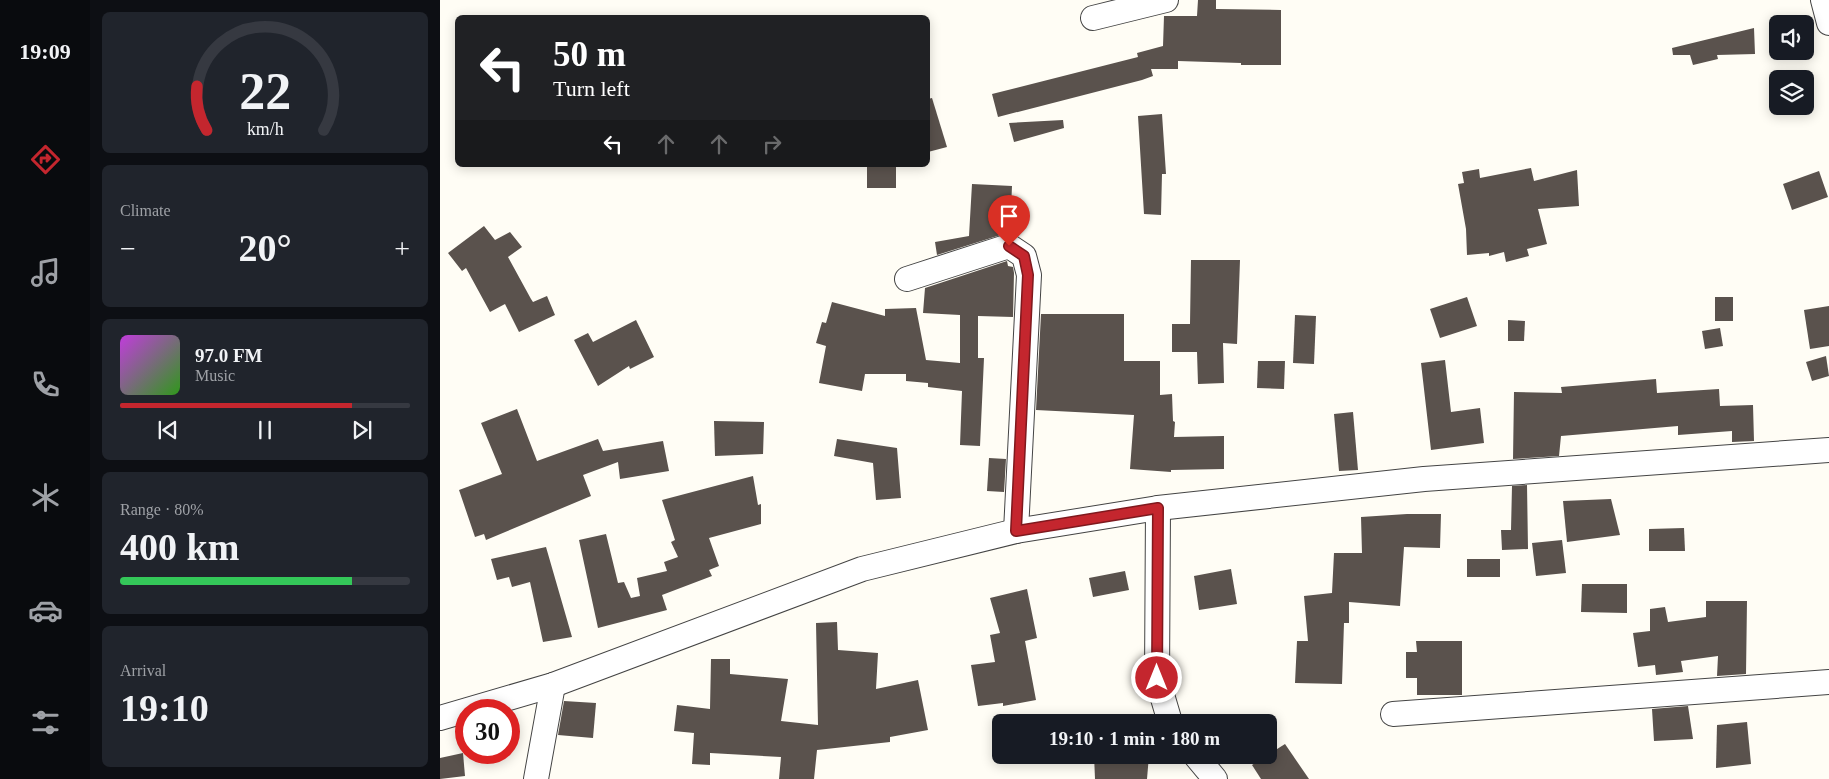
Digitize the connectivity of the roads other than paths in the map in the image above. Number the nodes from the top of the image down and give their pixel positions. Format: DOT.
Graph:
graph roads {
  1 [pos="1166,0"];
  2 [pos="1822,0"];
  3 [pos="1093,18"];
  4 [pos="1829,23"];
  5 [pos="907,279"];
  6 [pos="1829,450"];
  7 [pos="1158,508"];
  8 [pos="1016,531"];
  9 [pos="1829,682"];
  10 [pos="553,685"];
  11 [pos="1168,714"];
  12 [pos="1393,714"];
  13 [pos="440,718"];
  14 [pos="1202,764"];
  15 [pos="536,779"];
  16 [pos="1214,779"];
  1 -- 3 [label="street"];
  2 -- 4 [label="street"];
  5 -- 8 [label="street"];
  6 -- 7 [label="street"];
  7 -- 8 [label="street"];
  7 -- 11 [label="street"];
  8 -- 10 [label="street"];
  9 -- 12 [label="street"];
  10 -- 13 [label="street"];
  10 -- 15 [label="street"];
  14 -- 16 [label="street"];
}
